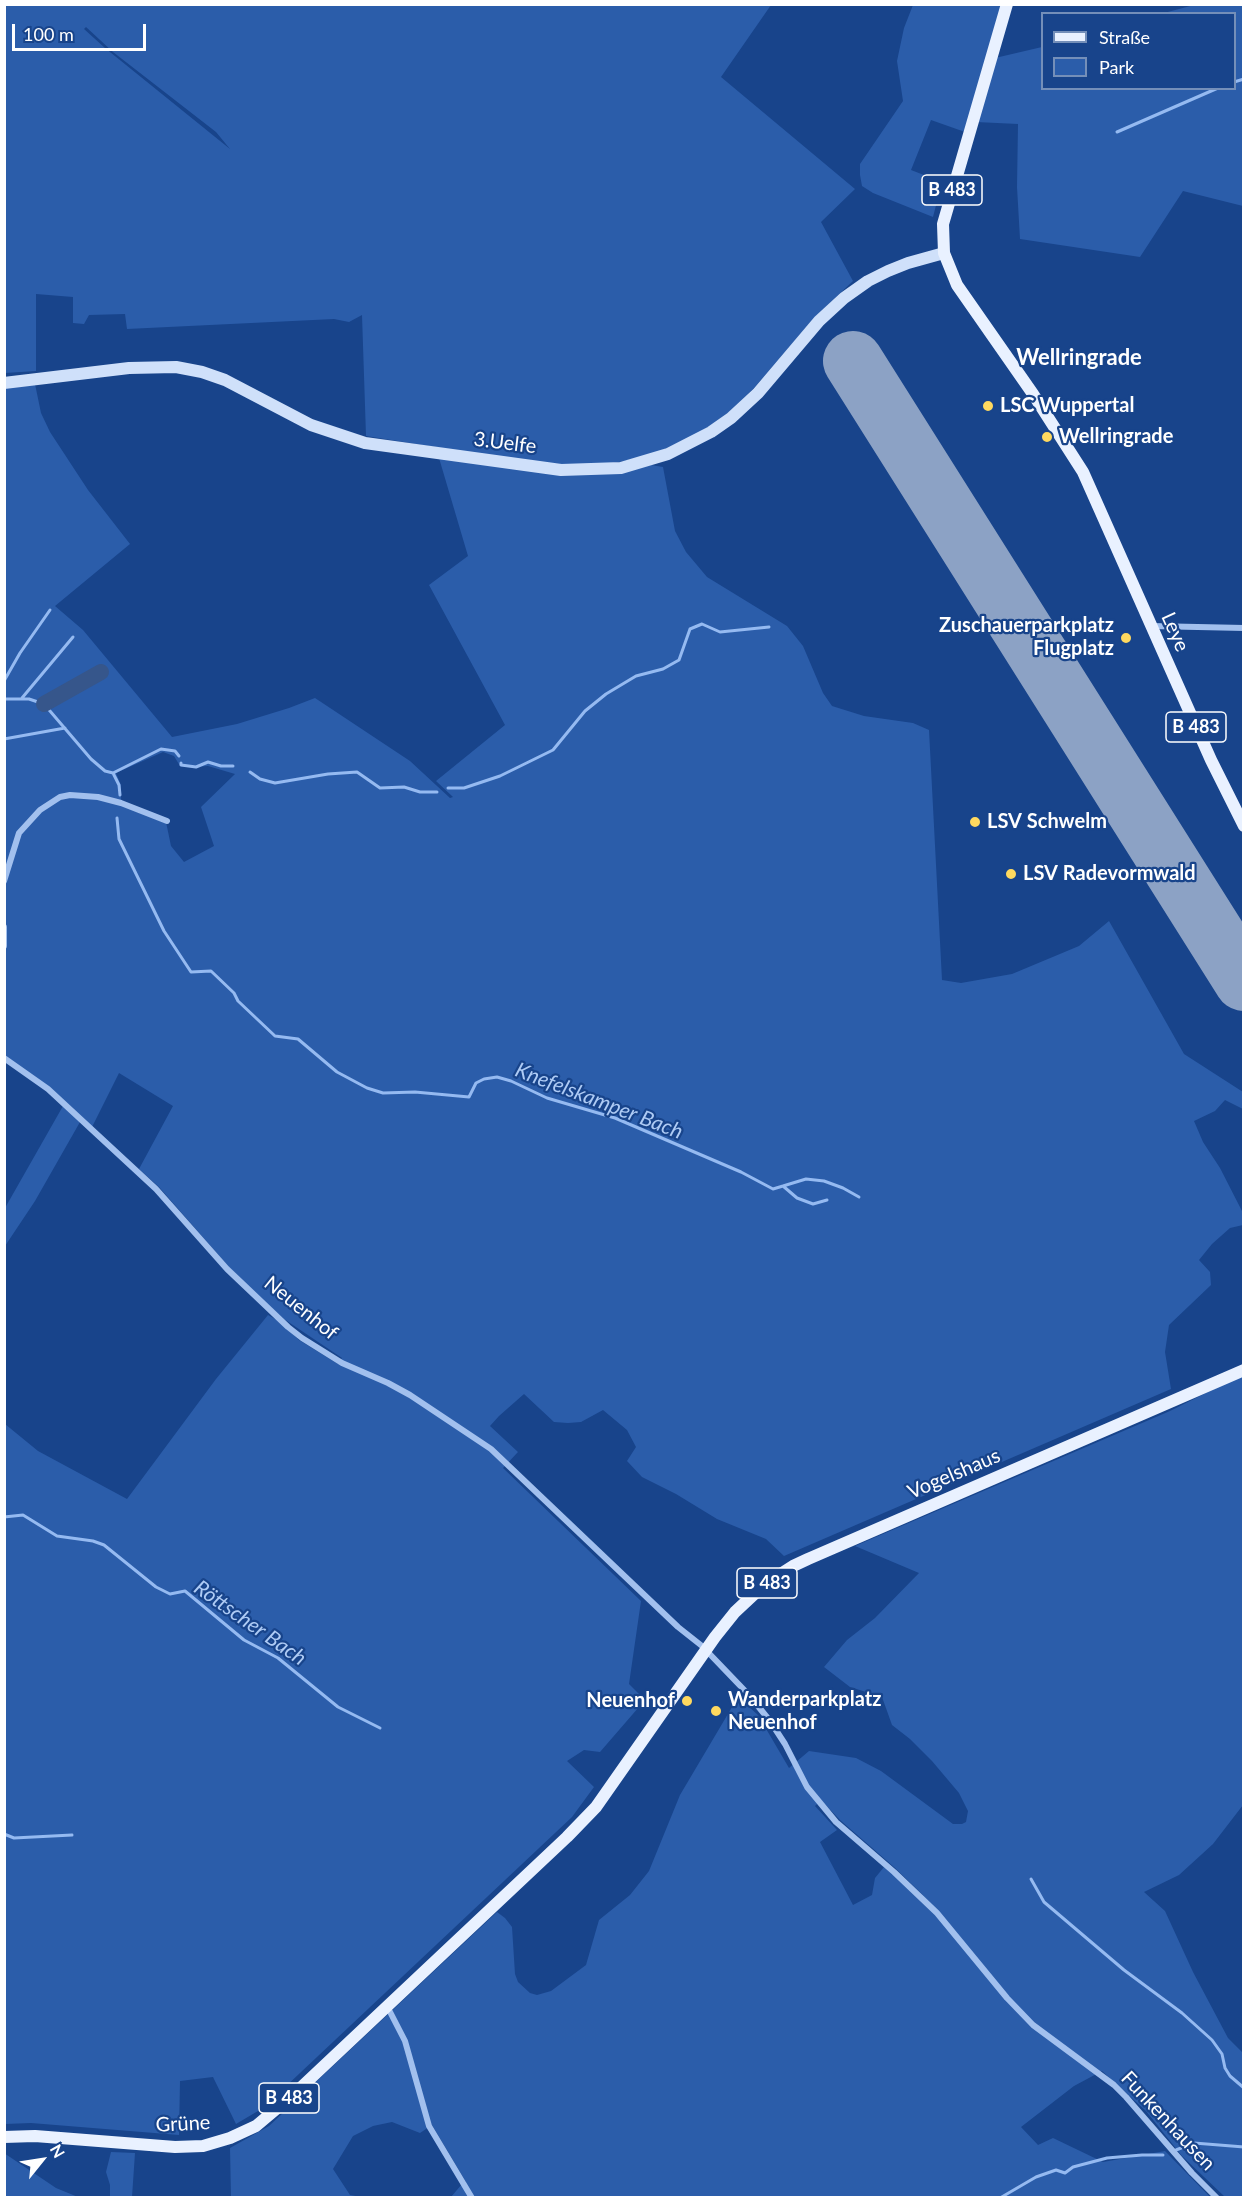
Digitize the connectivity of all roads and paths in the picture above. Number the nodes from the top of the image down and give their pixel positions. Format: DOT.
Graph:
graph roads {
  1 [pos="1007,4"];
  2 [pos="944,254"];
  3 [pos="4,383"];
  4 [pos="1151,626"];
  5 [pos="1244,628"];
  6 [pos="167,821"];
  7 [pos="1244,826"];
  8 [pos="4,881"];
  9 [pos="4,927"];
  10 [pos="4,946"];
  11 [pos="4,1059"];
  12 [pos="1244,1370"];
  13 [pos="706,1650"];
  14 [pos="387,2006"];
  15 [pos="1092,2069"];
  16 [pos="4,2137"];
  17 [pos="472,2198"];
  18 [pos="1217,2198"];
  1 -- 2 [label="main road, B 483"];
  2 -- 3 [label="street, 3.Uelfe"];
  2 -- 4 [label="main road, Leye / B 483"];
  4 -- 5 [label="street"];
  4 -- 7 [label="main road, Leye / B 483"];
  6 -- 8 [label="street"];
  9 -- 10 [label="street"];
  11 -- 13 [label="street, Neuenhof"];
  12 -- 13 [label="main road, Vogelshaus / B 483"];
  13 -- 14 [label="main road, Grüne / B 483"];
  13 -- 15 [label="street, Neuenhof"];
  14 -- 16 [label="main road, Grüne / B 483"];
  14 -- 17 [label="street"];
  15 -- 18 [label="street, Funkenhausen"];
}
